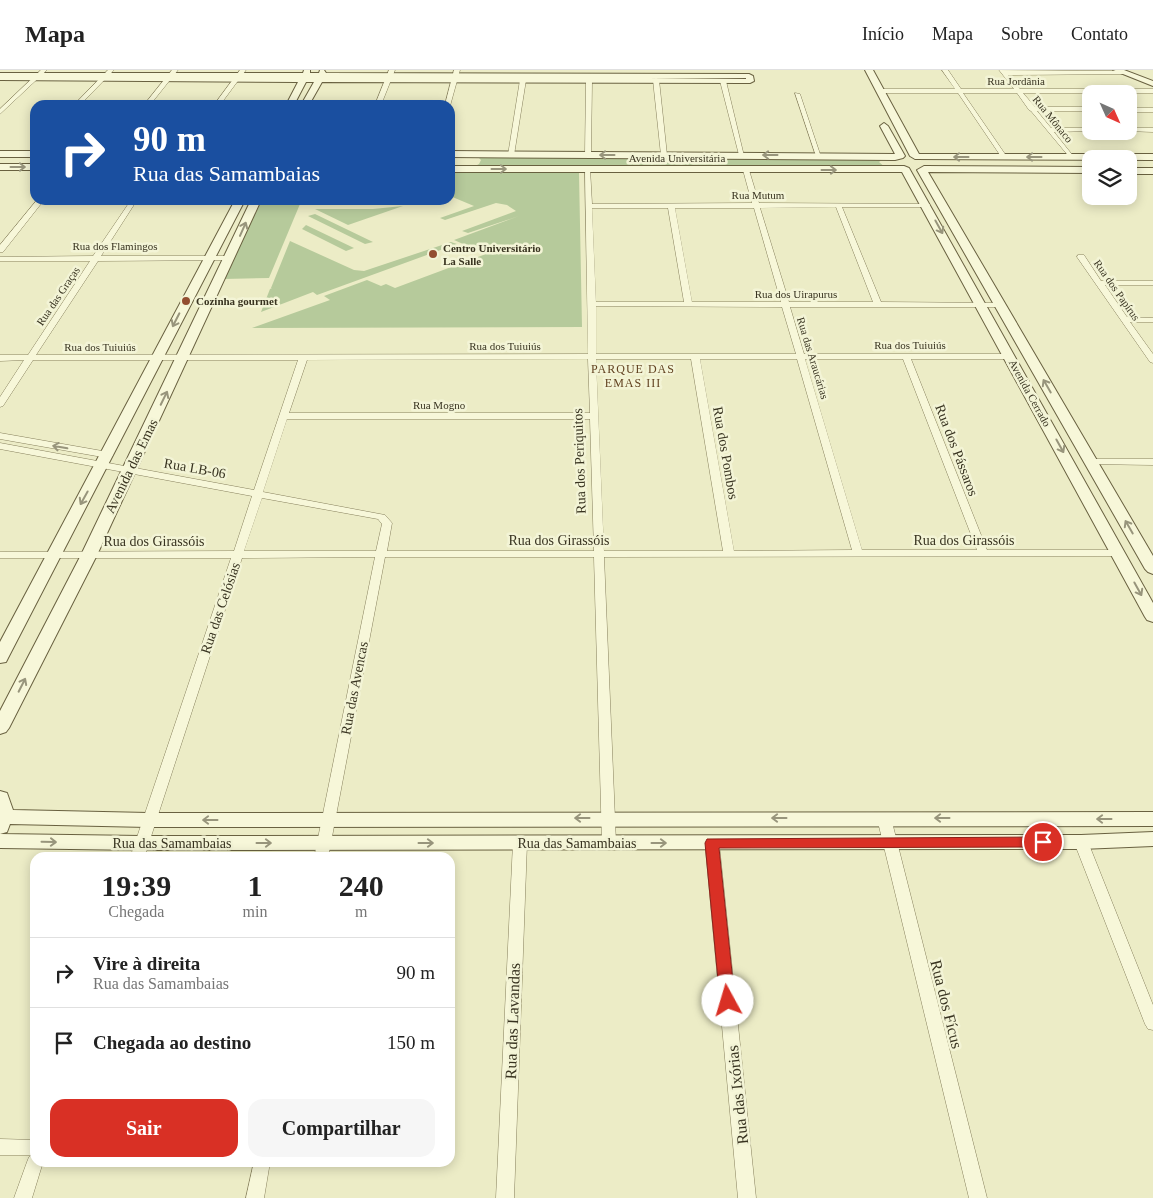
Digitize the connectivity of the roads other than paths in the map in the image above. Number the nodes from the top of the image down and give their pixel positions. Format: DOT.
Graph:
graph roads {
  1 [pos="869,70"];
  2 [pos="945,70"];
  3 [pos="1117,70"];
  4 [pos="1003,72"];
  5 [pos="1061,72"];
  6 [pos="1126,73"];
  7 [pos="40,74"];
  8 [pos="107,74"];
  9 [pos="172,74"];
  10 [pos="240,75"];
  11 [pos="306,75"];
  12 [pos="321,75"];
  13 [pos="390,75"];
  14 [pos="456,75"];
  15 [pos="523,75"];
  16 [pos="657,75"];
  17 [pos="0,76"];
  18 [pos="589,80"];
  19 [pos="723,80"];
  20 [pos="1153,84"];
  21 [pos="880,91"];
  22 [pos="959,91"];
  23 [pos="1018,91"];
  24 [pos="1153,91"];
  25 [pos="797,94"];
  26 [pos="82,100"];
  27 [pos="151,100"];
  28 [pos="222,100"];
  29 [pos="293,100"];
  30 [pos="308,100"];
  31 [pos="380,100"];
  32 [pos="449,100"];
  33 [pos="1031,109"];
  34 [pos="1082,110"];
  35 [pos="1138,110"];
  36 [pos="1153,110"];
  37 [pos="0,112"];
  38 [pos="884,126"];
  39 [pos="1050,130"];
  40 [pos="1082,130"];
  41 [pos="1138,130"];
  42 [pos="1153,130"];
  43 [pos="30,152"];
  44 [pos="0,154"];
  45 [pos="455,154"];
  46 [pos="467,154"];
  47 [pos="511,154"];
  48 [pos="588,155"];
  49 [pos="664,155"];
  50 [pos="742,155"];
  51 [pos="819,156"];
  52 [pos="898,157"];
  53 [pos="916,157"];
  54 [pos="1004,157"];
  55 [pos="1071,157"];
  56 [pos="1153,158"];
  57 [pos="0,167"];
  58 [pos="30,167"];
  59 [pos="455,169"];
  60 [pos="462,169"];
  61 [pos="587,169"];
  62 [pos="746,170"];
  63 [pos="905,170"];
  64 [pos="923,170"];
  65 [pos="1082,170"];
  66 [pos="1137,171"];
  67 [pos="1153,171"];
  68 [pos="37,205"];
  69 [pos="131,205"];
  70 [pos="237,205"];
  71 [pos="254,205"];
  72 [pos="671,205"];
  73 [pos="757,205"];
  74 [pos="838,205"];
  75 [pos="927,205"];
  76 [pos="589,206"];
  77 [pos="0,250"];
  78 [pos="97,257"];
  79 [pos="1081,257"];
  80 [pos="208,258"];
  81 [pos="230,258"];
  82 [pos="0,259"];
  83 [pos="1098,282"];
  84 [pos="1153,283"];
  85 [pos="592,304"];
  86 [pos="688,304"];
  87 [pos="784,305"];
  88 [pos="878,305"];
  89 [pos="982,305"];
  90 [pos="1000,305"];
  91 [pos="1124,319"];
  92 [pos="1153,320"];
  93 [pos="592,356"];
  94 [pos="801,356"];
  95 [pos="906,356"];
  96 [pos="1010,356"];
  97 [pos="695,357"];
  98 [pos="0,358"];
  99 [pos="30,358"];
  100 [pos="157,358"];
  101 [pos="183,358"];
  102 [pos="303,358"];
  103 [pos="1153,360"];
  104 [pos="0,404"];
  105 [pos="284,416"];
  106 [pos="594,416"];
  107 [pos="0,436"];
  108 [pos="0,446"];
  109 [pos="106,460"];
  110 [pos="1091,462"];
  111 [pos="1153,462"];
  112 [pos="129,470"];
  113 [pos="257,493"];
  114 [pos="385,520"];
  115 [pos="858,553"];
  116 [pos="983,553"];
  117 [pos="1118,553"];
  118 [pos="238,554"];
  119 [pos="379,554"];
  120 [pos="598,554"];
  121 [pos="729,554"];
  122 [pos="0,555"];
  123 [pos="53,555"];
  124 [pos="89,555"];
  125 [pos="1153,569"];
  126 [pos="1153,617"];
  127 [pos="0,658"];
  128 [pos="0,728"];
  129 [pos="0,798"];
  130 [pos="608,818"];
  131 [pos="884,818"];
  132 [pos="1153,818"];
  133 [pos="329,819"];
  134 [pos="148,820"];
  135 [pos="2,822"];
  136 [pos="1153,839"];
  137 [pos="0,841"];
  138 [pos="889,842"];
  139 [pos="1081,842"];
  140 [pos="520,843"];
  141 [pos="609,843"];
  142 [pos="712,843"];
  143 [pos="139,850"];
  144 [pos="323,850"];
  145 [pos="1153,1024"];
  146 [pos="0,1147"];
  147 [pos="30,1148"];
  148 [pos="33,1167"];
  149 [pos="261,1167"];
  150 [pos="23,1198"];
  151 [pos="255,1198"];
  152 [pos="504,1198"];
  153 [pos="747,1198"];
  154 [pos="978,1198"];
  1 -- 21 [label="street"];
  2 -- 22 [label="street"];
  3 -- 6 [label="street"];
  4 -- 5 [label="street"];
  4 -- 23 [label="street, Rua Mônaco"];
  5 -- 6 [label="street"];
  6 -- 20 [label="street"];
  7 -- 8 [label="street"];
  7 -- 17 [label="street"];
  7 -- 37 [label="street"];
  8 -- 9 [label="street"];
  8 -- 26 [label="street"];
  9 -- 10 [label="street"];
  9 -- 27 [label="street"];
  10 -- 11 [label="street"];
  10 -- 28 [label="street"];
  11 -- 12 [label="street"];
  11 -- 29 [label="street"];
  12 -- 13 [label="street"];
  12 -- 30 [label="street"];
  13 -- 14 [label="street"];
  13 -- 31 [label="street"];
  14 -- 15 [label="street"];
  14 -- 32 [label="street"];
  15 -- 16 [label="street"];
  15 -- 18 [label="street"];
  15 -- 47 [label="street"];
  16 -- 18 [label="street"];
  16 -- 19 [label="street"];
  16 -- 19 [label="street"];
  16 -- 49 [label="street"];
  18 -- 48 [label="street"];
  19 -- 50 [label="street"];
  21 -- 22 [label="street, Rua Jordânia"];
  21 -- 53 [label="street"];
  22 -- 23 [label="street, Rua Jordânia"];
  22 -- 54 [label="street"];
  23 -- 24 [label="street, Rua Jordânia"];
  23 -- 33 [label="street, Rua Mônaco"];
  25 -- 51 [label="street"];
  33 -- 34 [label="street"];
  33 -- 39 [label="street, Rua Mônaco"];
  35 -- 36 [label="street"];
  38 -- 52 [label="street"];
  39 -- 40 [label="street"];
  39 -- 55 [label="street, Rua Mônaco"];
  41 -- 42 [label="street"];
  43 -- 44 [label="street"];
  45 -- 46 [label="street, Avenida Universitária"];
  46 -- 47 [label="street, Avenida Universitária"];
  46 -- 60 [label="street"];
  47 -- 48 [label="street, Avenida Universitária"];
  49 -- 48 [label="street, Avenida Universitária, one-way"];
  49 -- 50 [label="street, Avenida Universitária"];
  51 -- 50 [label="street, Avenida Universitária, one-way"];
  51 -- 52 [label="street, Avenida Universitária"];
  52 -- 53 [label="street, Avenida Universitária"];
  52 -- 63 [label="street, Avenida Cerrado"];
  54 -- 53 [label="street, one-way"];
  53 -- 64 [label="street, Avenida Cerrado"];
  55 -- 54 [label="street, one-way"];
  55 -- 56 [label="street"];
  57 -- 58 [label="street, one-way"];
  59 -- 60 [label="street, Avenida Universitária"];
  60 -- 61 [label="street, Avenida Universitária, one-way"];
  61 -- 62 [label="street, Avenida Universitária"];
  61 -- 76 [label="street, Rua dos Periquitos"];
  62 -- 63 [label="street, Avenida Universitária, one-way"];
  62 -- 73 [label="street, Rua das Araucárias"];
  63 -- 64 [label="street, Avenida Universitária"];
  63 -- 75 [label="street, Avenida Cerrado"];
  64 -- 65 [label="street"];
  64 -- 90 [label="street, Avenida Cerrado"];
  66 -- 67 [label="street"];
  68 -- 77 [label="street"];
  69 -- 78 [label="street, Rua das Graças"];
  70 -- 80 [label="street, Avenida das Emas"];
  81 -- 71 [label="street, Avenida das Emas, one-way"];
  72 -- 73 [label="street, Rua Mutum"];
  72 -- 76 [label="street, Rua Mutum"];
  72 -- 86 [label="street"];
  73 -- 74 [label="street, Rua Mutum"];
  73 -- 87 [label="street, Rua das Araucárias"];
  74 -- 75 [label="street, Rua Mutum"];
  74 -- 88 [label="street"];
  75 -- 89 [label="street, Avenida Cerrado, one-way"];
  76 -- 85 [label="street, Rua dos Periquitos"];
  78 -- 80 [label="street, Rua dos Flamingos"];
  78 -- 82 [label="street, Rua dos Flamingos"];
  78 -- 99 [label="street, Rua das Graças"];
  79 -- 83 [label="street, Rua dos Papírus"];
  80 -- 81 [label="street, Rua dos Flamingos"];
  80 -- 100 [label="street, Avenida das Emas, one-way"];
  81 -- 101 [label="street, Avenida das Emas"];
  83 -- 84 [label="street"];
  83 -- 91 [label="street, Rua dos Papírus"];
  85 -- 86 [label="street, Rua dos Uirapurus"];
  85 -- 93 [label="street, Rua dos Periquitos"];
  86 -- 87 [label="street, Rua dos Uirapurus"];
  87 -- 88 [label="street, Rua dos Uirapurus"];
  87 -- 94 [label="street, Rua das Araucárias"];
  88 -- 89 [label="street, Rua dos Uirapurus"];
  89 -- 90 [label="street, Rua dos Uirapurus"];
  89 -- 96 [label="street, Avenida Cerrado"];
  110 -- 90 [label="street, Avenida Cerrado, one-way"];
  91 -- 92 [label="street"];
  91 -- 103 [label="street, Rua dos Papírus"];
  93 -- 97 [label="street, Rua dos Tuiuiús"];
  93 -- 102 [label="street, Rua dos Tuiuiús"];
  93 -- 106 [label="street, Rua dos Periquitos"];
  94 -- 95 [label="street, Rua dos Tuiuiús"];
  94 -- 97 [label="street, Rua dos Tuiuiús"];
  94 -- 115 [label="street, Rua das Araucárias"];
  95 -- 96 [label="street, Rua dos Tuiuiús"];
  95 -- 116 [label="street, Rua dos Pássaros"];
  96 -- 117 [label="street, Avenida Cerrado, one-way"];
  97 -- 121 [label="street, Rua dos Pombos"];
  98 -- 99 [label="street, Rua dos Tuiuiús"];
  99 -- 100 [label="street, Rua dos Tuiuiús"];
  99 -- 104 [label="street, Rua das Graças"];
  100 -- 101 [label="street, Rua dos Tuiuiús"];
  100 -- 109 [label="street, Avenida das Emas"];
  101 -- 102 [label="street, Rua dos Tuiuiús"];
  112 -- 101 [label="street, Avenida das Emas, one-way"];
  102 -- 105 [label="street, Rua das Celósias"];
  105 -- 106 [label="street, Rua Mogno"];
  105 -- 113 [label="street, Rua das Celósias"];
  106 -- 120 [label="street, Rua dos Periquitos"];
  109 -- 107 [label="street, Rua LB-06, one-way"];
  108 -- 109 [label="street, Rua LB-06"];
  109 -- 112 [label="street, Rua LB-06"];
  109 -- 123 [label="street, Avenida das Emas, one-way"];
  110 -- 111 [label="street"];
  125 -- 110 [label="street, Avenida Cerrado, one-way"];
  112 -- 113 [label="street, Rua LB-06"];
  112 -- 124 [label="street, Avenida das Emas"];
  113 -- 114 [label="street, Rua LB-06"];
  113 -- 118 [label="street, Rua das Celósias"];
  114 -- 119 [label="street, Rua das Avencas"];
  115 -- 116 [label="street, Rua dos Girassóis"];
  115 -- 121 [label="street, Rua dos Girassóis"];
  116 -- 117 [label="street, Rua dos Girassóis"];
  117 -- 126 [label="street, Avenida Cerrado, one-way"];
  118 -- 119 [label="street, Rua dos Girassóis"];
  118 -- 124 [label="street, Rua dos Girassóis"];
  118 -- 134 [label="street, Rua das Celósias"];
  119 -- 120 [label="street, Rua dos Girassóis"];
  119 -- 133 [label="street, Rua das Avencas"];
  120 -- 121 [label="street, Rua dos Girassóis"];
  120 -- 130 [label="street, Rua dos Periquitos"];
  122 -- 123 [label="street, Rua dos Girassóis"];
  123 -- 124 [label="street, Rua dos Girassóis"];
  123 -- 127 [label="street, Avenida das Emas"];
  128 -- 124 [label="street, Avenida das Emas, one-way"];
  129 -- 135 [label="street"];
  131 -- 130 [label="street, Rua das Samambaias, one-way"];
  130 -- 133 [label="street, Rua das Samambaias, one-way"];
  130 -- 141 [label="street, Rua dos Periquitos"];
  132 -- 131 [label="street, Rua das Samambaias, one-way"];
  131 -- 138 [label="street, Rua dos Fícus"];
  133 -- 134 [label="street, Rua das Samambaias, one-way"];
  133 -- 144 [label="street, Rua das Avencas"];
  134 -- 135 [label="street, Rua das Samambaias"];
  134 -- 143 [label="street, Rua das Celósias"];
  136 -- 139 [label="street, Rua das Samambaias"];
  137 -- 143 [label="street, Rua das Samambaias, one-way"];
  138 -- 139 [label="street, Rua das Samambaias"];
  138 -- 142 [label="street, Rua das Samambaias"];
  138 -- 154 [label="street, Rua dos Fícus"];
  139 -- 145 [label="street"];
  140 -- 141 [label="street, Rua das Samambaias"];
  144 -- 140 [label="street, Rua das Samambaias, one-way"];
  140 -- 152 [label="street, Rua das Lavandas"];
  141 -- 142 [label="street, Rua das Samambaias, one-way"];
  142 -- 153 [label="street, Rua das Ixórias"];
  143 -- 144 [label="street, Rua das Samambaias, one-way"];
  146 -- 147 [label="street"];
  148 -- 150 [label="street"];
  149 -- 151 [label="street"];
}
